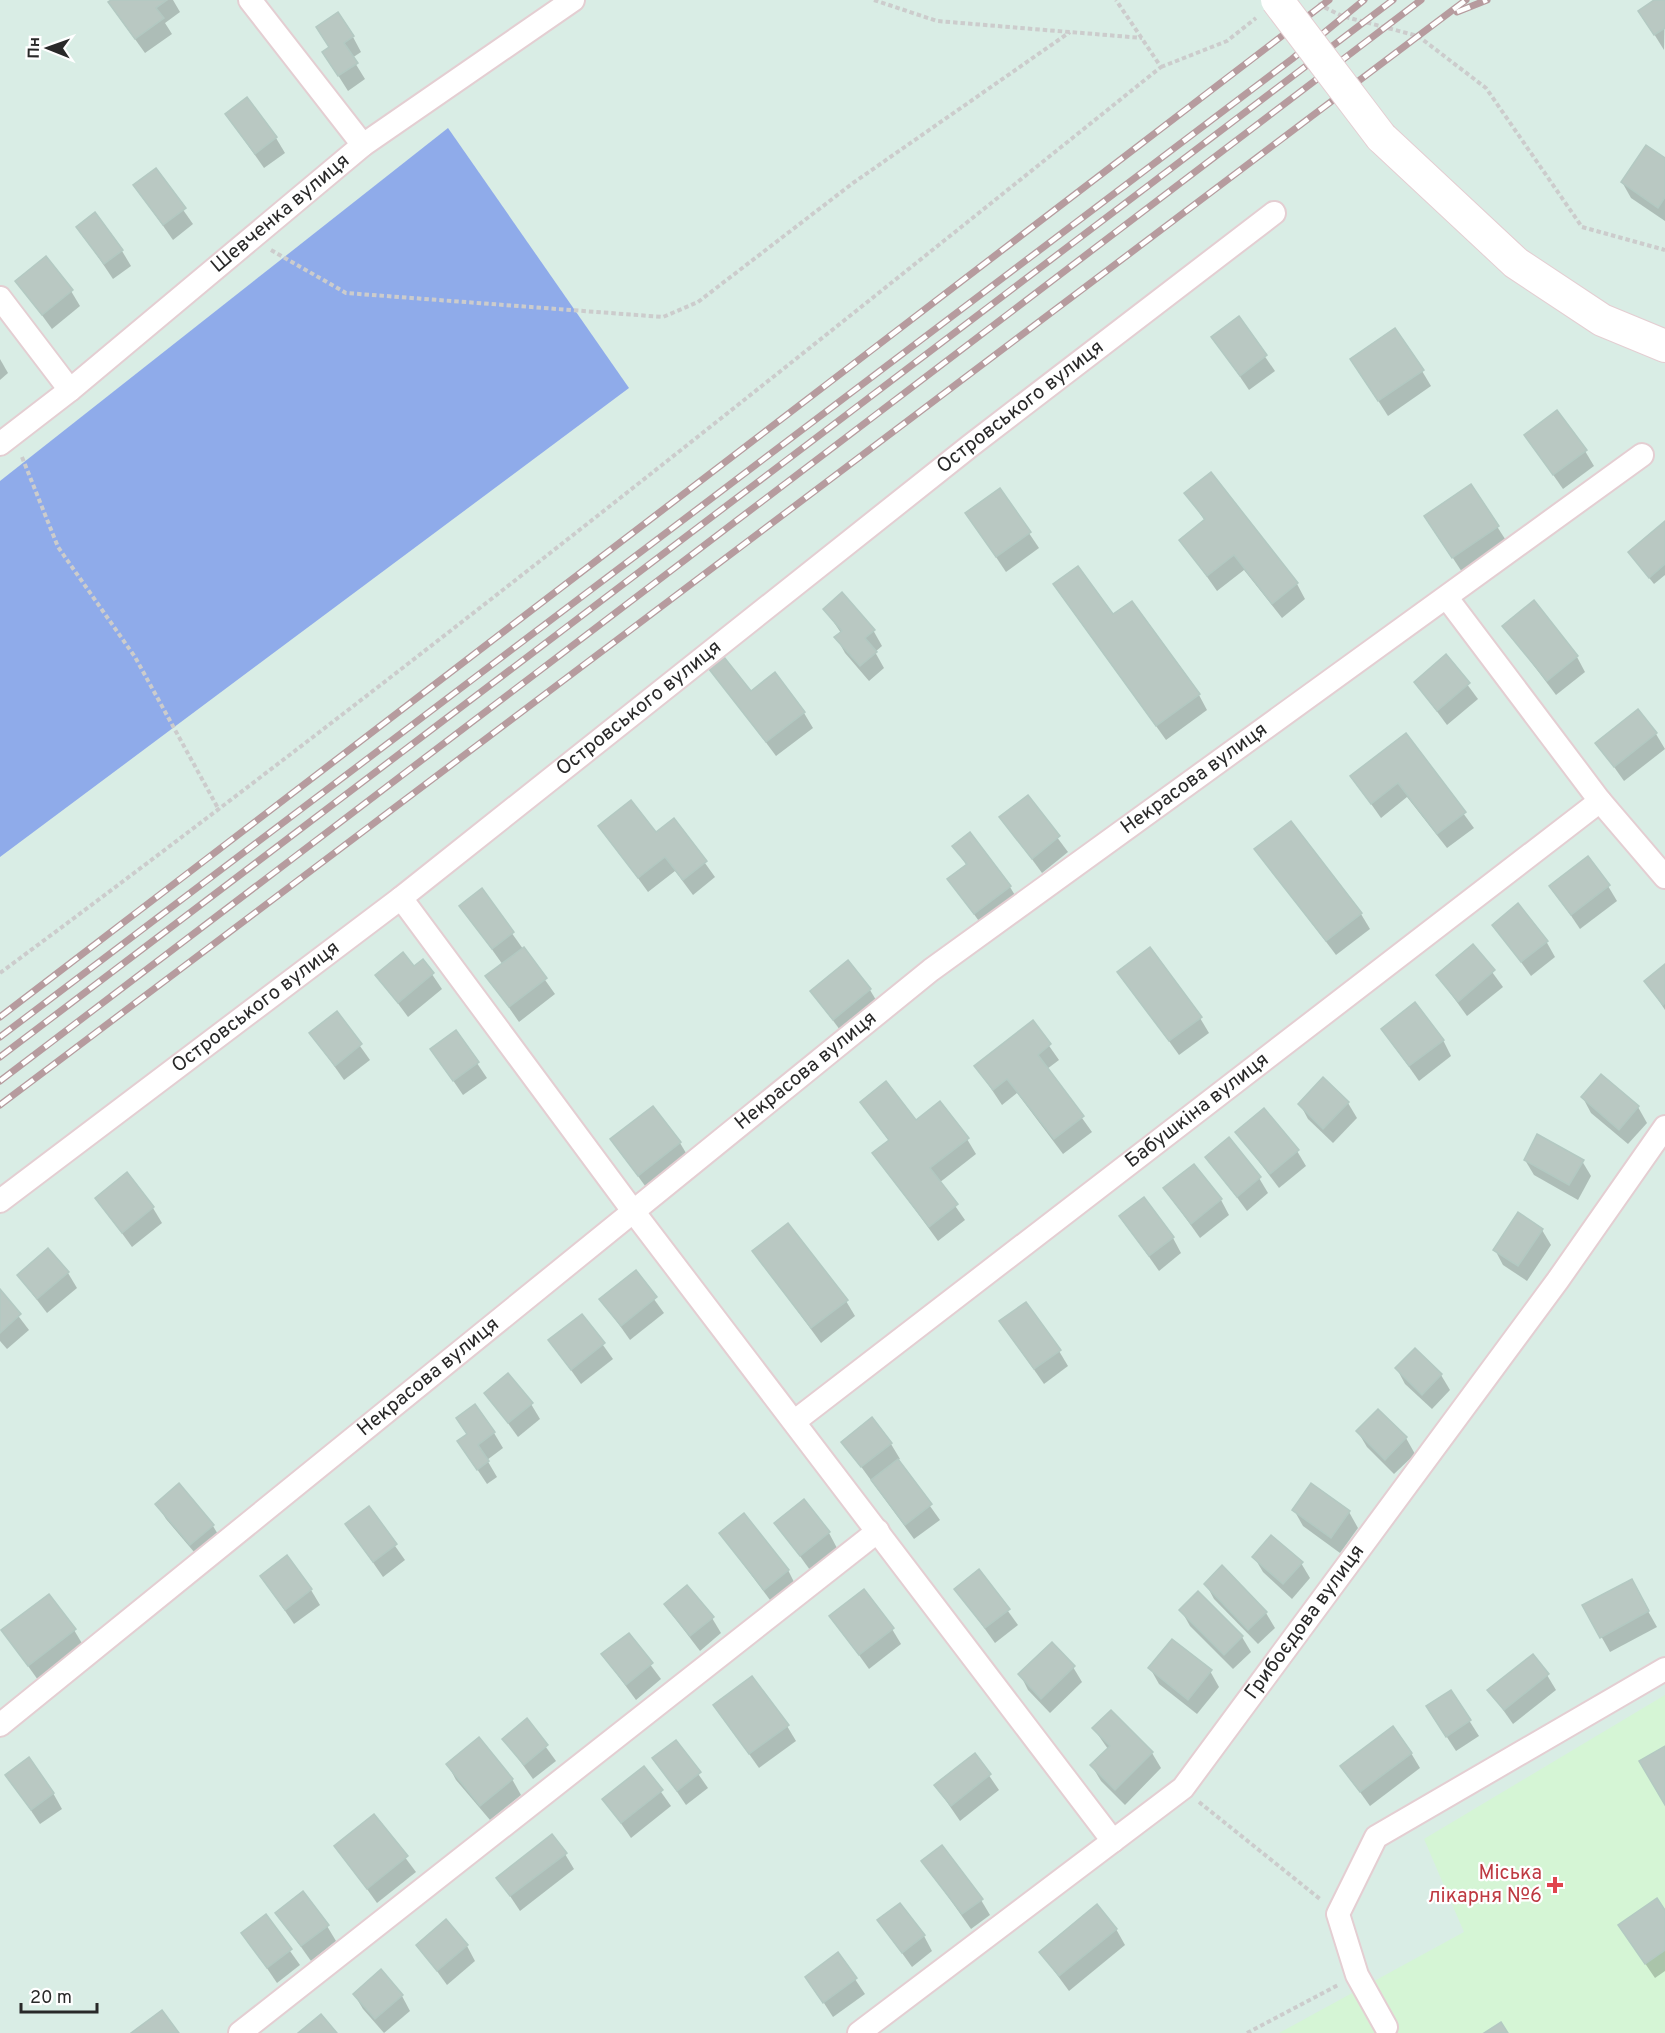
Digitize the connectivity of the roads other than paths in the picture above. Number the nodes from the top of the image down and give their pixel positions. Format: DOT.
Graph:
graph roads {
  1 [pos="250,0"];
  2 [pos="573,0"];
  3 [pos="1270,7"];
  4 [pos="363,145"];
  5 [pos="1275,213"];
  6 [pos="0,298"];
  7 [pos="1665,346"];
  8 [pos="70,390"];
  9 [pos="6,439"];
  10 [pos="1642,454"];
  11 [pos="1447,598"];
  12 [pos="1600,801"];
  13 [pos="1665,877"];
  14 [pos="401,898"];
  15 [pos="1665,1127"];
  16 [pos="0,1201"];
  17 [pos="633,1211"];
  18 [pos="795,1421"];
  19 [pos="878,1531"];
  20 [pos="1665,1669"];
  21 [pos="0,1725"];
  22 [pos="1113,1841"];
  23 [pos="1386,2027"];
  24 [pos="240,2033"];
  25 [pos="860,2033"];
  1 -- 4 [label="street"];
  2 -- 4 [label="street, Шевченка вулиця"];
  3 -- 7 [label="street, bridge"];
  4 -- 8 [label="street, Шевченка вулиця"];
  5 -- 14 [label="street, Островського вулиця"];
  6 -- 8 [label="street"];
  8 -- 9 [label="street, Шевченка вулиця"];
  10 -- 11 [label="street, Некрасова вулиця"];
  11 -- 12 [label="street"];
  11 -- 17 [label="street, Некрасова вулиця"];
  12 -- 13 [label="street"];
  12 -- 18 [label="street, Бабушкіна вулиця"];
  14 -- 16 [label="street, Островського вулиця"];
  14 -- 17 [label="street"];
  15 -- 22 [label="street, Грибоєдова вулиця"];
  17 -- 18 [label="street"];
  17 -- 21 [label="street, Некрасова вулиця"];
  18 -- 19 [label="street"];
  19 -- 22 [label="street"];
  19 -- 24 [label="street"];
  20 -- 23 [label="street"];
  22 -- 25 [label="street, Грибоєдова вулиця"];
}
